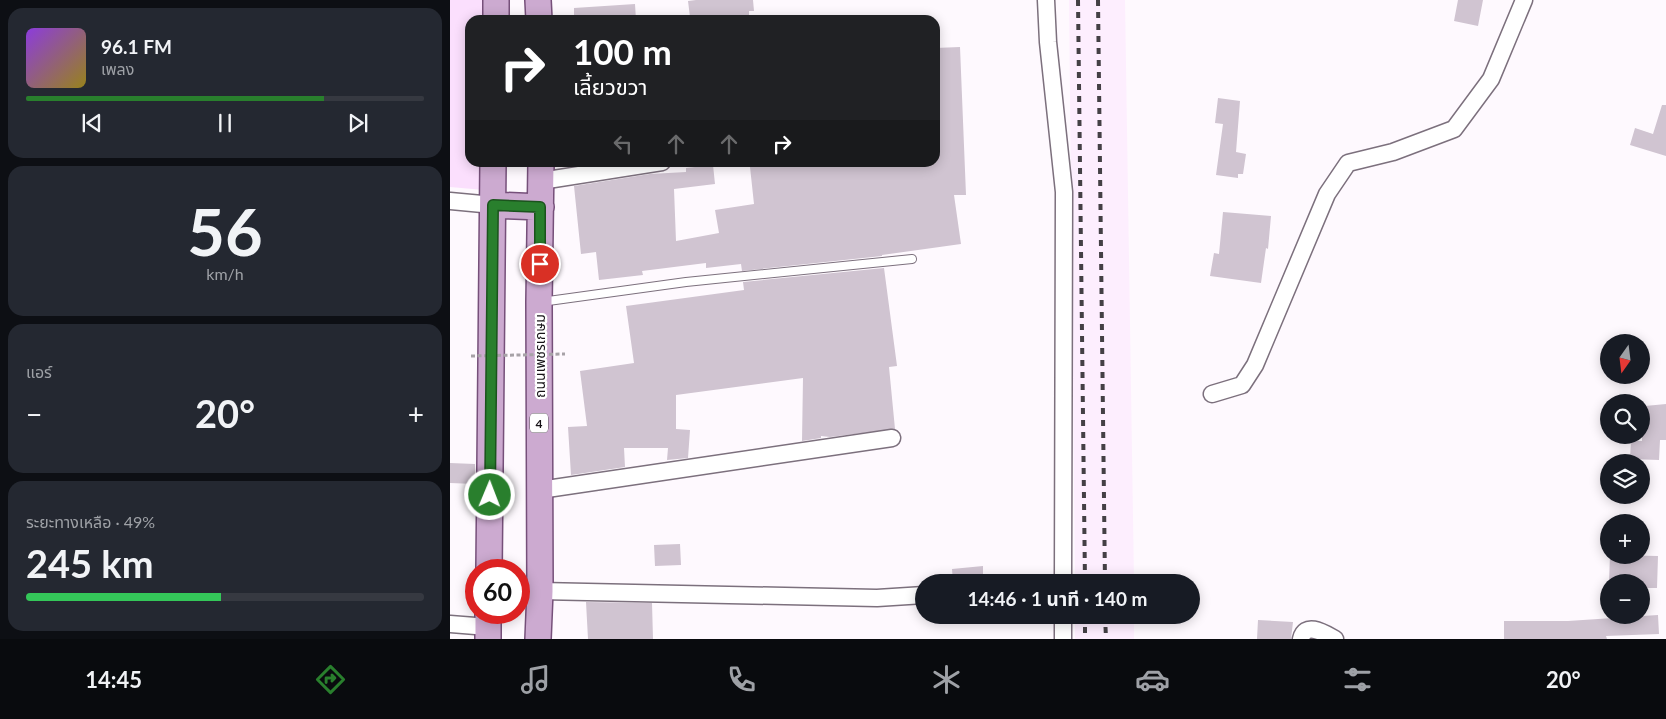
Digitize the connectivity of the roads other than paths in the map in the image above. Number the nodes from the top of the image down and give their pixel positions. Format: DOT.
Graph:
graph roads {
  1 [pos="496,0"];
  2 [pos="538,0"];
  3 [pos="1046,0"];
  4 [pos="1524,0"];
  5 [pos="496,15"];
  6 [pos="539,15"];
  7 [pos="493,167"];
  8 [pos="602,167"];
  9 [pos="541,172"];
  10 [pos="450,201"];
  11 [pos="493,205"];
  12 [pos="540,207"];
  13 [pos="912,259"];
  14 [pos="539,302"];
  15 [pos="1212,394"];
  16 [pos="892,438"];
  17 [pos="540,490"];
  18 [pos="489,559"];
  19 [pos="1063,574"];
  20 [pos="540,591"];
  21 [pos="915,596"];
  22 [pos="450,624"];
  23 [pos="1063,624"];
  24 [pos="488,626"];
  25 [pos="538,639"];
  26 [pos="1063,639"];
  27 [pos="1301,639"];
  28 [pos="1334,639"];
  1 -- 5 [label="main road"];
  2 -- 6 [label="main road"];
  3 -- 19 [label="street"];
  4 -- 15 [label="street"];
  7 -- 11 [label="main road"];
  8 -- 9 [label="street"];
  9 -- 12 [label="main road, ถนนเพชรเกษม / 4"];
  10 -- 11 [label="street"];
  11 -- 12 [label="main road"];
  11 -- 18 [label="main road"];
  12 -- 14 [label="main road, ถนนเพชรเกษม / 4"];
  13 -- 14 [label="lane"];
  14 -- 17 [label="main road, ถนนเพชรเกษม / 4"];
  16 -- 17 [label="street"];
  17 -- 20 [label="main road, ถนนเพชรเกษม / 4"];
  20 -- 21 [label="street"];
  20 -- 25 [label="main road, ถนนเพชรเกษม / 4"];
  22 -- 24 [label="street"];
  23 -- 26 [label="street"];
  27 -- 28 [label="street"];
}
